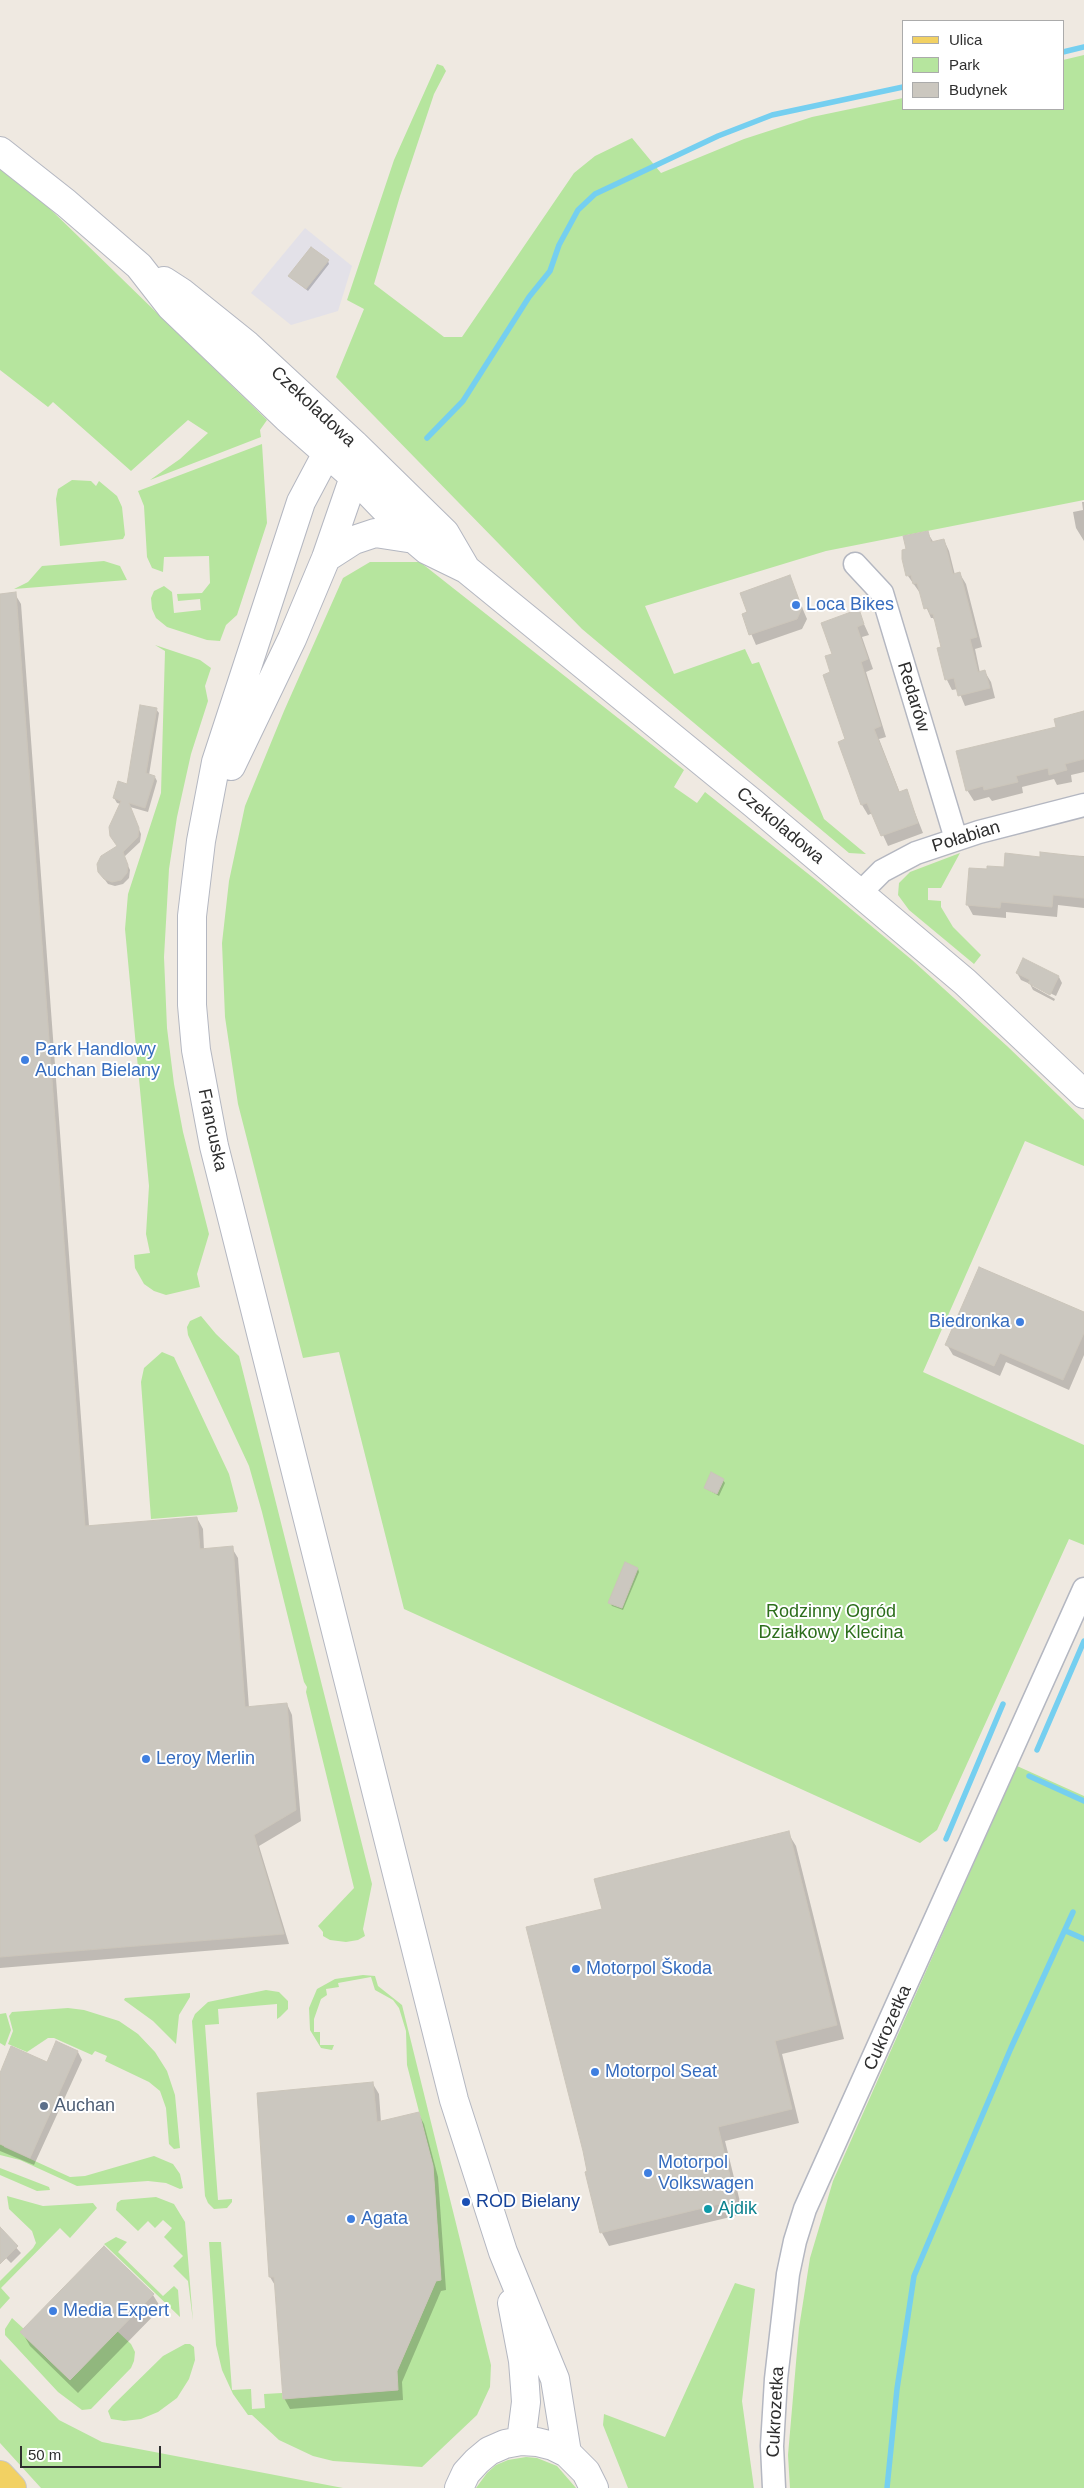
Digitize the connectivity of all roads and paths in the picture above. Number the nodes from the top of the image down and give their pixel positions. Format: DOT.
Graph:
graph roads {
  1 [pos="0,152"];
  2 [pos="139,266"];
  3 [pos="354,445"];
  4 [pos="327,452"];
  5 [pos="354,477"];
  6 [pos="414,538"];
  7 [pos="326,558"];
  8 [pos="854,564"];
  9 [pos="466,569"];
  10 [pos="1084,805"];
  11 [pos="209,808"];
  12 [pos="956,839"];
  13 [pos="860,893"];
  14 [pos="1084,1094"];
  15 [pos="1084,1589"];
  16 [pos="503,2252"];
  17 [pos="520,2441"];
  18 [pos="567,2453"];
  19 [pos="0,2475"];
  20 [pos="12,2488"];
  21 [pos="460,2488"];
  22 [pos="594,2488"];
  23 [pos="774,2488"];
  1 -- 2 [label="main road, Czekoladowa"];
  2 -- 3 [label="main road, Czekoladowa"];
  2 -- 4 [label="main road, Czekoladowa"];
  3 -- 4 [label="main road"];
  3 -- 5 [label="main road"];
  3 -- 9 [label="main road, Czekoladowa"];
  4 -- 5 [label="main road, Czekoladowa"];
  4 -- 11 [label="main road"];
  5 -- 6 [label="main road, Czekoladowa"];
  5 -- 7 [label="main road"];
  6 -- 7 [label="main road"];
  6 -- 9 [label="main road, Czekoladowa"];
  7 -- 11 [label="main road"];
  8 -- 12 [label="street, Redarów"];
  9 -- 13 [label="main road, Czekoladowa"];
  10 -- 12 [label="street, Połabian"];
  11 -- 16 [label="main road, Francuska"];
  12 -- 13 [label="street, Połabian"];
  13 -- 14 [label="main road, Czekoladowa"];
  15 -- 23 [label="street, Cukrozetka"];
  16 -- 17 [label="main road"];
  16 -- 18 [label="main road"];
  17 -- 18 [label="main road"];
  17 -- 21 [label="main road"];
  18 -- 22 [label="main road"];
  19 -- 20 [label="main road"];
}
